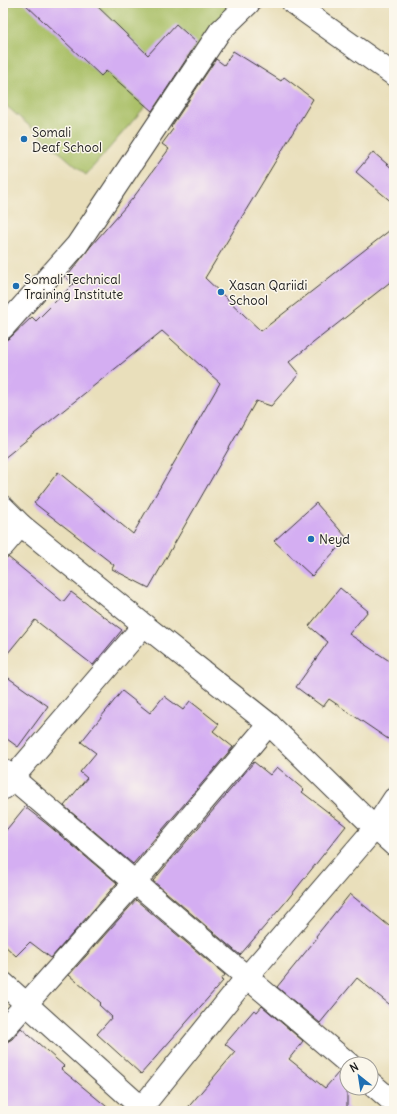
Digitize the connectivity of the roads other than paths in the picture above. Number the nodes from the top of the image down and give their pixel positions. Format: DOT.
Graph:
graph roads {
  1 [pos="249,3"];
  2 [pos="293,3"];
  3 [pos="394,75"];
  4 [pos="3,328"];
  5 [pos="3,507"];
  6 [pos="21,525"];
  7 [pos="3,546"];
  8 [pos="144,625"];
  9 [pos="270,724"];
  10 [pos="6,779"];
  11 [pos="394,799"];
  12 [pos="375,828"];
  13 [pos="394,845"];
  14 [pos="135,882"];
  15 [pos="246,977"];
  16 [pos="3,983"];
  17 [pos="26,1004"];
  18 [pos="3,1030"];
  19 [pos="340,1056"];
  20 [pos="379,1090"];
  21 [pos="394,1102"];
  22 [pos="142,1110"];
  1 -- 4 [label="street"];
  2 -- 3 [label="street"];
  5 -- 6 [label="street"];
  6 -- 7 [label="street"];
  6 -- 8 [label="street"];
  8 -- 9 [label="street"];
  8 -- 10 [label="street"];
  9 -- 12 [label="street"];
  9 -- 14 [label="street"];
  10 -- 14 [label="street"];
  11 -- 12 [label="street"];
  12 -- 13 [label="street"];
  12 -- 15 [label="street"];
  14 -- 15 [label="street"];
  14 -- 17 [label="street"];
  15 -- 19 [label="street"];
  15 -- 22 [label="street"];
  16 -- 17 [label="street"];
  17 -- 18 [label="street"];
  17 -- 22 [label="street"];
  20 -- 21 [label="street"];
}
